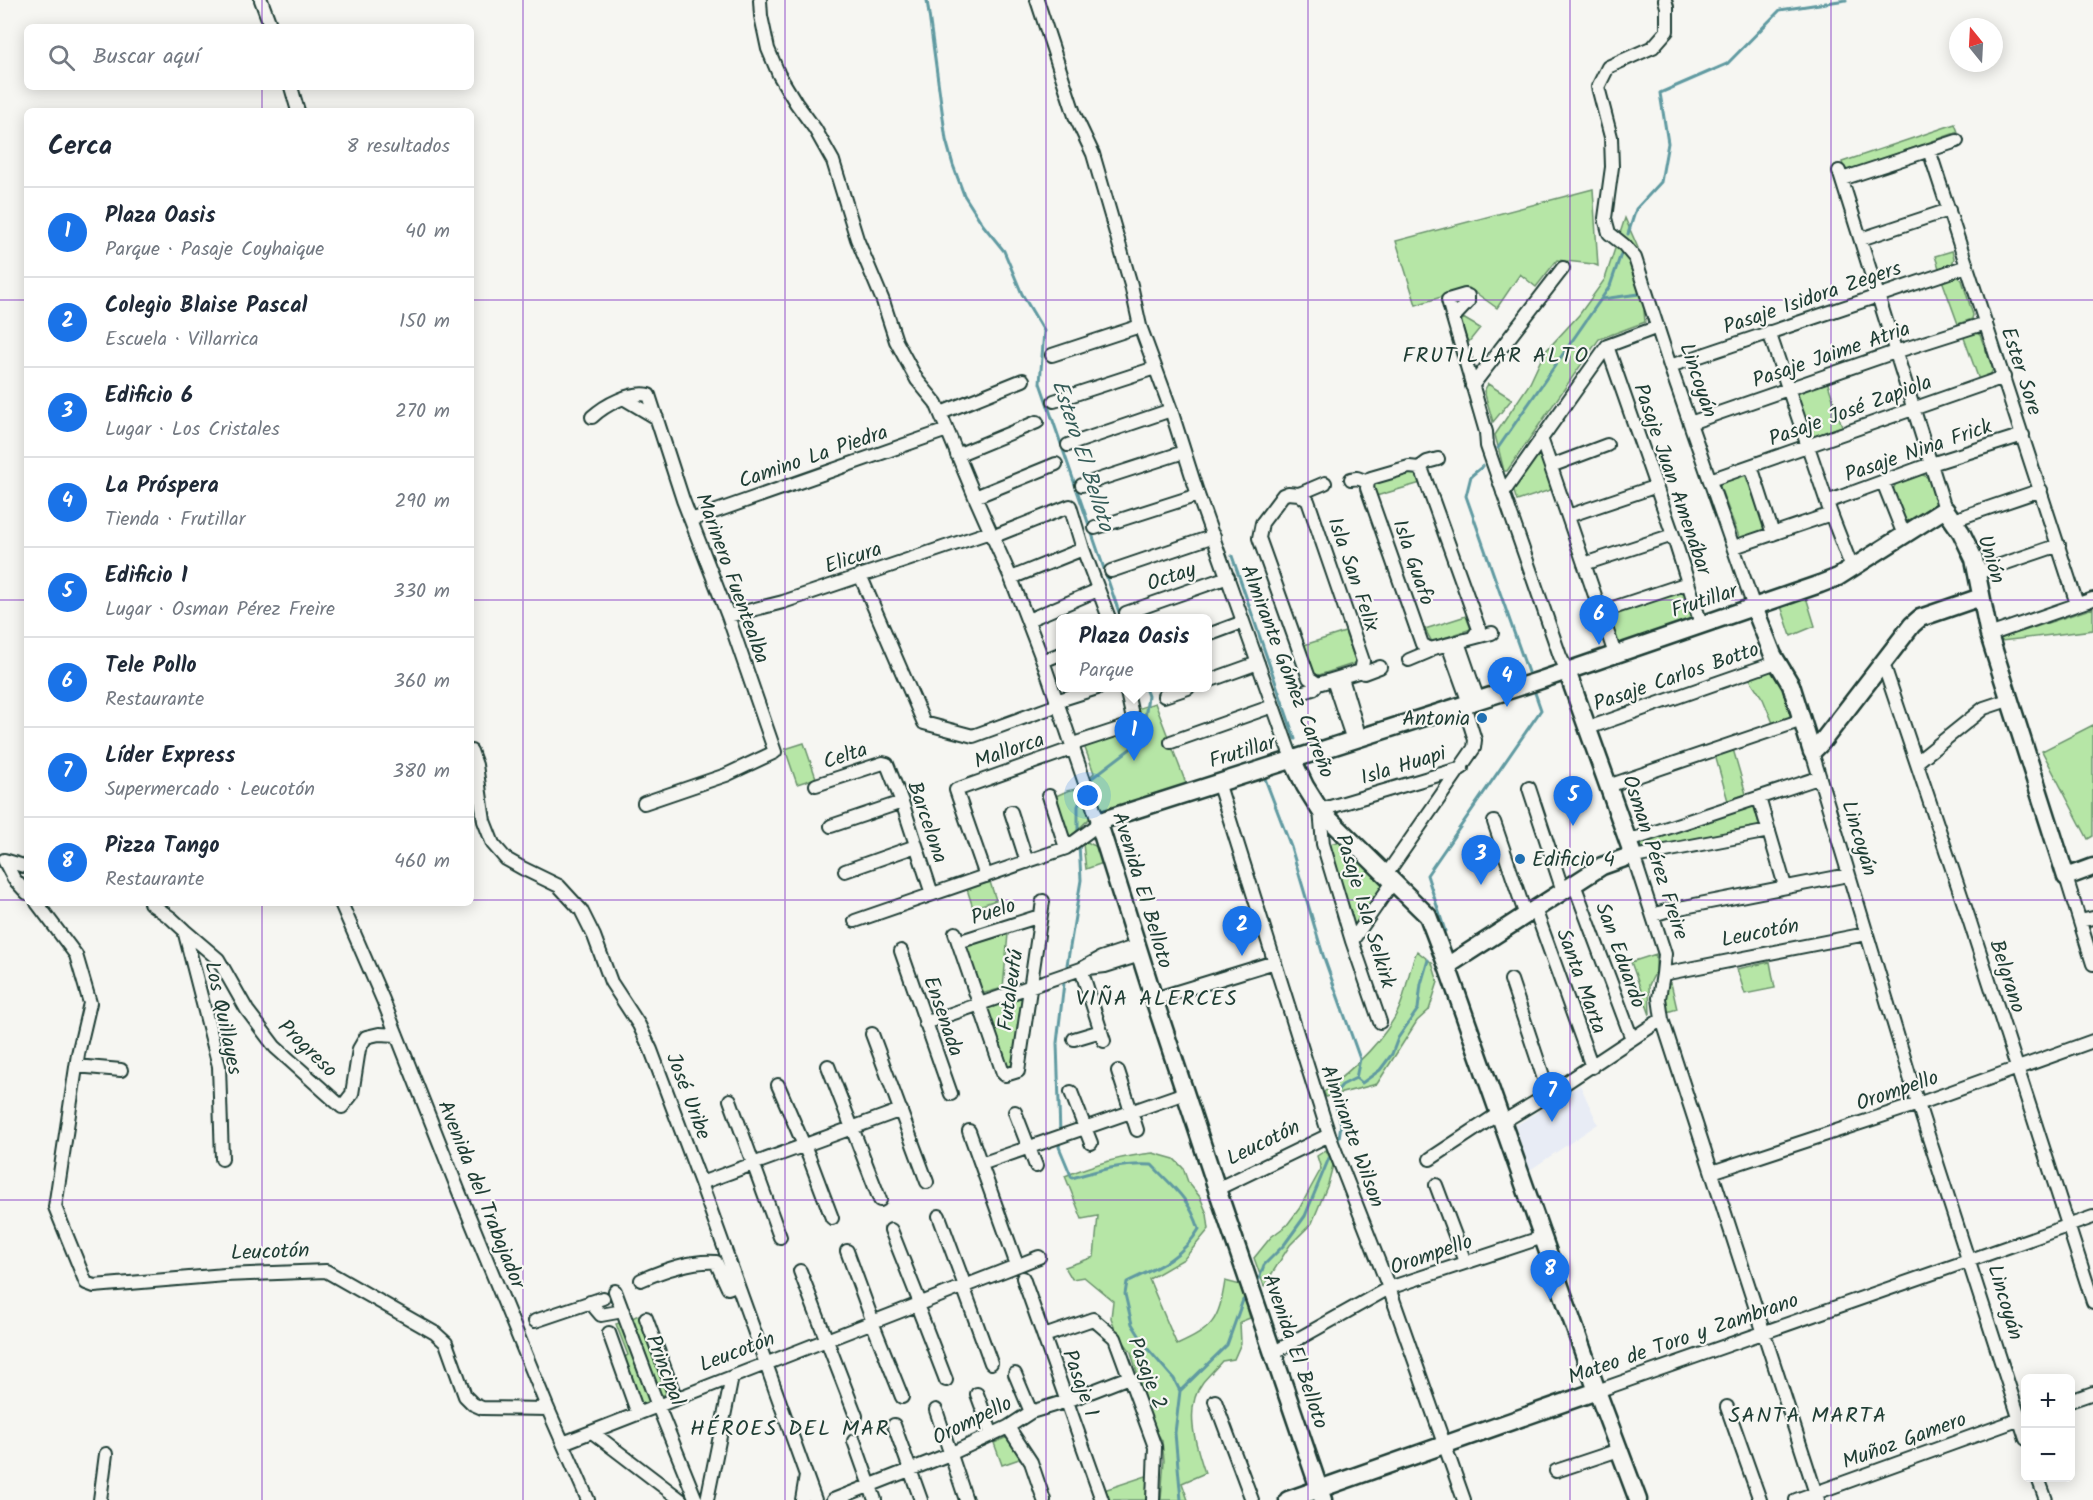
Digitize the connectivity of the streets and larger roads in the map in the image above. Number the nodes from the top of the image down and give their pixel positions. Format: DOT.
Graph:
graph roads {
  1 [pos="261,0"];
  2 [pos="760,0"];
  3 [pos="1037,0"];
  4 [pos="1665,0"];
  5 [pos="270,24"];
  6 [pos="292,90"];
  7 [pos="297,108"];
  8 [pos="1957,141"];
  9 [pos="1929,150"];
  10 [pos="1949,210"];
  11 [pos="1860,239"];
  12 [pos="1967,266"];
  13 [pos="1563,268"];
  14 [pos="1877,296"];
  15 [pos="1453,318"];
  16 [pos="1986,323"];
  17 [pos="1140,327"];
  18 [pos="1658,327"];
  19 [pos="1769,332"];
  20 [pos="1607,346"];
  21 [pos="1895,352"];
  22 [pos="1052,355"];
  23 [pos="1670,366"];
  24 [pos="1155,368"];
  25 [pos="2004,377"];
  26 [pos="1023,380"];
  27 [pos="1472,386"];
  28 [pos="1787,389"];
  29 [pos="1054,401"];
  30 [pos="939,408"];
  31 [pos="1914,408"];
  32 [pos="1171,410"];
  33 [pos="592,417"];
  34 [pos="1037,422"];
  35 [pos="1690,423"];
  36 [pos="947,429"];
  37 [pos="2023,435"];
  38 [pos="1540,438"];
  39 [pos="1068,445"];
  40 [pos="1607,446"];
  41 [pos="1807,446"];
  42 [pos="1184,452"];
  43 [pos="957,454"];
  44 [pos="1438,459"];
  45 [pos="1056,464"];
  46 [pos="1930,464"];
  47 [pos="1551,466"];
  48 [pos="1751,466"];
  49 [pos="1419,468"];
  50 [pos="1351,479"];
  51 [pos="1710,480"];
  52 [pos="1368,482"];
  53 [pos="1883,482"];
  54 [pos="1324,483"];
  55 [pos="1082,485"];
  56 [pos="1654,487"];
  57 [pos="2041,490"];
  58 [pos="1503,493"];
  59 [pos="1299,494"];
  60 [pos="1198,495"];
  61 [pos="975,497"];
  62 [pos="1827,501"];
  63 [pos="1831,514"];
  64 [pos="1949,515"];
  65 [pos="1568,516"];
  66 [pos="691,520"];
  67 [pos="1095,528"];
  68 [pos="1773,534"];
  69 [pos="991,535"];
  70 [pos="1673,535"];
  71 [pos="1904,535"];
  72 [pos="1214,536"];
  73 [pos="2059,545"];
  74 [pos="1734,547"];
  75 [pos="1083,549"];
  76 [pos="1584,564"];
  77 [pos="1852,568"];
  78 [pos="1111,571"];
  79 [pos="1977,573"];
  80 [pos="860,574"];
  81 [pos="1228,577"];
  82 [pos="1011,578"];
  83 [pos="1688,583"];
  84 [pos="1098,590"];
  85 [pos="1981,597"];
  86 [pos="2093,599"];
  87 [pos="2077,604"];
  88 [pos="1754,607"];
  89 [pos="1601,612"];
  90 [pos="1126,613"];
  91 [pos="1107,614"];
  92 [pos="728,616"];
  93 [pos="1028,620"];
  94 [pos="1243,622"];
  95 [pos="1701,624"];
  96 [pos="1492,633"];
  97 [pos="1212,634"];
  98 [pos="1989,635"];
  99 [pos="1474,636"];
  100 [pos="1453,644"];
  101 [pos="1431,649"];
  102 [pos="1615,654"];
  103 [pos="1056,656"];
  104 [pos="1409,660"];
  105 [pos="1043,661"];
  106 [pos="1777,662"];
  107 [pos="1258,663"];
  108 [pos="1883,663"];
  109 [pos="1380,667"];
  110 [pos="1361,671"];
  111 [pos="1567,671"];
  112 [pos="1338,679"];
  113 [pos="1212,680"];
  114 [pos="1318,684"];
  115 [pos="1084,692"];
  116 [pos="1127,692"];
  117 [pos="1175,692"];
  118 [pos="1304,692"];
  119 [pos="1164,696"];
  120 [pos="2008,700"];
  121 [pos="1057,703"];
  122 [pos="1470,703"];
  123 [pos="1273,705"];
  124 [pos="1802,720"];
  125 [pos="1588,728"];
  126 [pos="1356,739"];
  127 [pos="1170,742"];
  128 [pos="1074,746"];
  129 [pos="1812,752"];
  130 [pos="474,759"];
  131 [pos="1292,759"];
  132 [pos="1917,762"];
  133 [pos="886,763"];
  134 [pos="1462,768"];
  135 [pos="1818,778"];
  136 [pos="1218,782"];
  137 [pos="816,785"];
  138 [pos="1608,786"];
  139 [pos="1529,788"];
  140 [pos="1049,796"];
  141 [pos="1759,798"];
  142 [pos="902,802"];
  143 [pos="644,803"];
  144 [pos="1320,810"];
  145 [pos="1011,812"];
  146 [pos="1494,822"];
  147 [pos="1100,824"];
  148 [pos="831,826"];
  149 [pos="1768,831"];
  150 [pos="1074,843"];
  151 [pos="916,846"];
  152 [pos="1632,851"];
  153 [pos="1027,862"];
  154 [pos="24,866"];
  155 [pos="2093,867"];
  156 [pos="844,871"];
  157 [pos="1848,875"];
  158 [pos="986,876"];
  159 [pos="2066,877"];
  160 [pos="1390,879"];
  161 [pos="1785,886"];
  162 [pos="1569,888"];
  163 [pos="24,890"];
  164 [pos="932,894"];
  165 [pos="1043,901"];
  166 [pos="40,906"];
  167 [pos="154,906"];
  168 [pos="342,906"];
  169 [pos="1530,913"];
  170 [pos="1653,915"];
  171 [pos="1040,916"];
  172 [pos="2093,918"];
  173 [pos="855,921"];
  174 [pos="2079,921"];
  175 [pos="184,930"];
  176 [pos="1866,934"];
  177 [pos="1352,941"];
  178 [pos="1138,950"];
  179 [pos="901,951"];
  180 [pos="1275,962"];
  181 [pos="2093,963"];
  182 [pos="1447,966"];
  183 [pos="1081,969"];
  184 [pos="1663,974"];
  185 [pos="1511,980"];
  186 [pos="1030,986"];
  187 [pos="1154,999"];
  188 [pos="978,1004"];
  189 [pos="1662,1019"];
  190 [pos="1380,1022"];
  191 [pos="925,1023"];
  192 [pos="872,1034"];
  193 [pos="397,1035"];
  194 [pos="1632,1038"];
  195 [pos="1074,1039"];
  196 [pos="2093,1041"];
  197 [pos="76,1066"];
  198 [pos="828,1066"];
  199 [pos="1592,1067"];
  200 [pos="2018,1068"];
  201 [pos="121,1070"];
  202 [pos="1118,1071"];
  203 [pos="778,1085"];
  204 [pos="1071,1092"];
  205 [pos="1185,1093"];
  206 [pos="951,1094"];
  207 [pos="1549,1094"];
  208 [pos="730,1100"];
  209 [pos="1918,1104"];
  210 [pos="901,1110"];
  211 [pos="1131,1112"];
  212 [pos="1015,1113"];
  213 [pos="1500,1118"];
  214 [pos="852,1127"];
  215 [pos="1084,1127"];
  216 [pos="1137,1130"];
  217 [pos="969,1131"];
  218 [pos="1329,1135"];
  219 [pos="1091,1143"];
  220 [pos="803,1145"];
  221 [pos="1029,1147"];
  222 [pos="1430,1159"];
  223 [pos="222,1160"];
  224 [pos="753,1162"];
  225 [pos="981,1164"];
  226 [pos="1036,1166"];
  227 [pos="1712,1172"];
  228 [pos="927,1182"];
  229 [pos="701,1183"];
  230 [pos="1436,1185"];
  231 [pos="1217,1189"];
  232 [pos="880,1200"];
  233 [pos="939,1216"];
  234 [pos="2093,1217"];
  235 [pos="832,1218"];
  236 [pos="2069,1226"];
  237 [pos="891,1230"];
  238 [pos="1542,1237"];
  239 [pos="780,1238"];
  240 [pos="847,1251"];
  241 [pos="1039,1257"];
  242 [pos="1970,1261"];
  243 [pos="1465,1263"];
  244 [pos="1017,1265"];
  245 [pos="800,1272"];
  246 [pos="1023,1278"];
  247 [pos="641,1280"];
  248 [pos="736,1285"];
  249 [pos="964,1286"];
  250 [pos="1389,1288"];
  251 [pos="615,1291"];
  252 [pos="603,1298"];
  253 [pos="590,1302"];
  254 [pos="2093,1302"];
  255 [pos="919,1304"];
  256 [pos="625,1316"];
  257 [pos="646,1318"];
  258 [pos="535,1321"];
  259 [pos="873,1322"];
  260 [pos="609,1333"];
  261 [pos="1764,1334"];
  262 [pos="1044,1336"];
  263 [pos="826,1340"];
  264 [pos="1273,1353"];
  265 [pos="991,1363"];
  266 [pos="766,1364"];
  267 [pos="1015,1374"];
  268 [pos="732,1377"];
  269 [pos="1129,1377"];
  270 [pos="946,1380"];
  271 [pos="1597,1391"];
  272 [pos="2093,1393"];
  273 [pos="977,1394"];
  274 [pos="902,1397"];
  275 [pos="676,1399"];
  276 [pos="2075,1399"];
  277 [pos="1067,1401"];
  278 [pos="1215,1401"];
  279 [pos="658,1406"];
  280 [pos="1727,1407"];
  281 [pos="548,1409"];
  282 [pos="936,1410"];
  283 [pos="1031,1412"];
  284 [pos="638,1414"];
  285 [pos="2021,1415"];
  286 [pos="855,1416"];
  287 [pos="2021,1418"];
  288 [pos="894,1425"];
  289 [pos="1008,1427"];
  290 [pos="592,1432"];
  291 [pos="992,1435"];
  292 [pos="854,1441"];
  293 [pos="564,1443"];
  294 [pos="1445,1445"];
  295 [pos="1619,1450"];
  296 [pos="106,1454"];
  297 [pos="950,1454"];
  298 [pos="909,1469"];
  299 [pos="1556,1472"];
  300 [pos="806,1475"];
  301 [pos="2039,1482"];
  302 [pos="869,1485"];
  303 [pos="1321,1494"];
  304 [pos="1817,1497"];
  305 [pos="100,1500"];
  306 [pos="588,1500"];
  307 [pos="681,1500"];
  308 [pos="696,1500"];
  309 [pos="707,1500"];
  310 [pos="802,1500"];
  311 [pos="815,1500"];
  312 [pos="833,1500"];
  313 [pos="875,1500"];
  314 [pos="921,1500"];
  315 [pos="966,1500"];
  316 [pos="1044,1500"];
  317 [pos="1102,1500"];
  318 [pos="1153,1500"];
  319 [pos="1252,1500"];
  320 [pos="1288,1500"];
  321 [pos="1464,1500"];
  322 [pos="1638,1500"];
  323 [pos="1760,1500"];
  324 [pos="1796,1500"];
  325 [pos="2046,1500"];
  1 -- 5 [label="street"];
  2 -- 30 [label="street, Avenida El Belloto"];
  3 -- 17 [label="street, Almirante Gómez Carreño"];
  4 -- 18 [label="street, Lincoyán"];
  6 -- 7 [label="street"];
  8 -- 9 [label="street"];
  9 -- 10 [label="street, Ester Sore"];
  9 -- 11 [label="street, Unión"];
  10 -- 11 [label="street"];
  10 -- 12 [label="street, Ester Sore"];
  11 -- 14 [label="street, Unión"];
  12 -- 14 [label="street, Pasaje Isidora Zegers"];
  12 -- 16 [label="street, Ester Sore"];
  13 -- 27 [label="street"];
  14 -- 19 [label="street, Pasaje Isidora Zegers"];
  14 -- 21 [label="street, Unión"];
  15 -- 15 [label="street, Osman Pérez Freire"];
  15 -- 27 [label="street, Osman Pérez Freire"];
  16 -- 21 [label="street, Pasaje Jaime Atria"];
  16 -- 25 [label="street, Ester Sore"];
  17 -- 22 [label="street"];
  17 -- 24 [label="street, Almirante Gómez Carreño"];
  18 -- 20 [label="street"];
  18 -- 23 [label="street, Lincoyán"];
  19 -- 23 [label="street, Pasaje Isidora Zegers"];
  19 -- 28 [label="street"];
  20 -- 38 [label="street"];
  20 -- 56 [label="street, Pasaje Juan Amenábar"];
  21 -- 28 [label="street, Pasaje Jaime Atria"];
  21 -- 31 [label="street, Unión"];
  23 -- 35 [label="street, Lincoyán"];
  24 -- 29 [label="street"];
  24 -- 32 [label="street, Almirante Gómez Carreño"];
  25 -- 31 [label="street, Pasaje José Zapiola"];
  25 -- 37 [label="street, Ester Sore"];
  26 -- 30 [label="street"];
  27 -- 58 [label="street, Osman Pérez Freire"];
  28 -- 35 [label="street, Pasaje Jaime Atria"];
  28 -- 41 [label="street"];
  30 -- 36 [label="street, Avenida El Belloto"];
  31 -- 41 [label="street, Pasaje José Zapiola"];
  31 -- 46 [label="street, Unión"];
  32 -- 39 [label="street"];
  32 -- 42 [label="street, Almirante Gómez Carreño"];
  33 -- 66 [label="street, Marinero Fuentealba"];
  34 -- 43 [label="street"];
  35 -- 51 [label="street, Lincoyán"];
  36 -- 43 [label="street, Avenida El Belloto"];
  36 -- 66 [label="street, Camino La Piedra"];
  37 -- 46 [label="street, Pasaje Nina Frick"];
  37 -- 57 [label="street, Ester Sore"];
  38 -- 47 [label="street"];
  38 -- 58 [label="street"];
  40 -- 47 [label="street"];
  41 -- 48 [label="street, Pasaje José Zapiola"];
  41 -- 62 [label="street"];
  42 -- 55 [label="street"];
  42 -- 60 [label="street, Almirante Gómez Carreño"];
  43 -- 61 [label="street, Avenida El Belloto"];
  44 -- 49 [label="street"];
  45 -- 61 [label="street"];
  46 -- 53 [label="street, Pasaje Nina Frick"];
  46 -- 64 [label="street, Unión"];
  47 -- 65 [label="street"];
  48 -- 51 [label="street, Pasaje José Zapiola"];
  48 -- 68 [label="street"];
  49 -- 52 [label="street"];
  49 -- 99 [label="street"];
  50 -- 52 [label="street"];
  51 -- 74 [label="street, Lincoyán"];
  52 -- 101 [label="street, Isla Guafo"];
  53 -- 62 [label="street, Pasaje Nina Frick"];
  53 -- 71 [label="street"];
  54 -- 59 [label="street"];
  56 -- 65 [label="street"];
  56 -- 70 [label="street, Pasaje Juan Amenábar"];
  57 -- 64 [label="street"];
  57 -- 73 [label="street, Ester Sore"];
  58 -- 111 [label="street, Osman Pérez Freire"];
  59 -- 110 [label="street, Isla San Felix"];
  59 -- 114 [label="street"];
  60 -- 67 [label="street"];
  60 -- 72 [label="street, Almirante Gómez Carreño"];
  61 -- 69 [label="street, Avenida El Belloto"];
  62 -- 63 [label="street"];
  63 -- 68 [label="street"];
  63 -- 77 [label="street"];
  64 -- 71 [label="street, Frutillar"];
  64 -- 79 [label="street, Unión"];
  65 -- 76 [label="street"];
  66 -- 92 [label="street, Marinero Fuentealba"];
  68 -- 74 [label="street"];
  69 -- 75 [label="street, Elicura"];
  69 -- 80 [label="street, Elicura"];
  69 -- 82 [label="street, Avenida El Belloto"];
  70 -- 76 [label="street"];
  70 -- 83 [label="street, Pasaje Juan Amenábar"];
  71 -- 77 [label="street, Frutillar"];
  72 -- 78 [label="street"];
  72 -- 81 [label="street, Almirante Gómez Carreño"];
  73 -- 79 [label="street"];
  73 -- 87 [label="street, Ester Sore"];
  74 -- 88 [label="street, Lincoyán"];
  75 -- 82 [label="street"];
  75 -- 84 [label="street"];
  76 -- 89 [label="street"];
  77 -- 88 [label="street, Frutillar"];
  79 -- 85 [label="street, Unión"];
  80 -- 92 [label="street, Elicura"];
  80 -- 121 [label="street"];
  81 -- 90 [label="street, Octay"];
  81 -- 94 [label="street, Almirante Gómez Carreño"];
  82 -- 93 [label="street, Avenida El Belloto"];
  83 -- 89 [label="street"];
  83 -- 95 [label="street, Pasaje Juan Amenábar"];
  84 -- 91 [label="street"];
  84 -- 93 [label="street"];
  85 -- 98 [label="street, Unión"];
  85 -- 108 [label="street"];
  86 -- 87 [label="street"];
  87 -- 98 [label="street"];
  88 -- 95 [label="street, Frutillar"];
  88 -- 106 [label="street, Lincoyán"];
  89 -- 102 [label="street"];
  92 -- 143 [label="street, Marinero Fuentealba"];
  93 -- 105 [label="street, Avenida El Belloto"];
  94 -- 97 [label="street"];
  94 -- 107 [label="street, Almirante Gómez Carreño"];
  95 -- 102 [label="street, Frutillar"];
  96 -- 99 [label="street"];
  98 -- 120 [label="street, Unión"];
  99 -- 100 [label="street"];
  100 -- 101 [label="street"];
  100 -- 122 [label="street"];
  101 -- 104 [label="street"];
  102 -- 111 [label="street, Frutillar"];
  103 -- 105 [label="street"];
  105 -- 121 [label="street, Avenida El Belloto"];
  106 -- 124 [label="street, Lincoyán"];
  106 -- 125 [label="street, Pasaje Carlos Botto"];
  107 -- 113 [label="street"];
  107 -- 123 [label="street, Almirante Gómez Carreño"];
  108 -- 129 [label="street"];
  108 -- 132 [label="street, Belgrano"];
  109 -- 110 [label="street"];
  110 -- 112 [label="street"];
  111 -- 122 [label="street, Frutillar"];
  111 -- 125 [label="street, Osman Pérez Freire"];
  112 -- 114 [label="street"];
  112 -- 126 [label="street"];
  114 -- 118 [label="street"];
  115 -- 121 [label="street"];
  116 -- 128 [label="street, Mallorca"];
  117 -- 119 [label="street"];
  120 -- 132 [label="street"];
  120 -- 159 [label="street, Unión"];
  121 -- 128 [label="street, Avenida El Belloto"];
  122 -- 126 [label="street, Frutillar"];
  122 -- 134 [label="street"];
  123 -- 127 [label="street"];
  123 -- 131 [label="street, Almirante Gómez Carreño"];
  124 -- 129 [label="street, Lincoyán"];
  124 -- 138 [label="street"];
  125 -- 138 [label="street, Osman Pérez Freire"];
  126 -- 131 [label="street, Frutillar"];
  128 -- 147 [label="street, Avenida El Belloto"];
  128 -- 158 [label="street, Mallorca"];
  129 -- 135 [label="street, Lincoyán"];
  130 -- 229 [label="street, José Uribe"];
  131 -- 136 [label="street, Frutillar"];
  131 -- 144 [label="street, Almirante Gómez Carreño"];
  132 -- 200 [label="street, Belgrano"];
  133 -- 137 [label="street, Celta"];
  133 -- 142 [label="street, Barcelona"];
  134 -- 144 [label="street, Isla Huapi"];
  134 -- 160 [label="street"];
  135 -- 141 [label="street"];
  135 -- 157 [label="street, Lincoyán"];
  136 -- 147 [label="street, Frutillar"];
  136 -- 180 [label="street, Almirante Wilson"];
  138 -- 152 [label="street, Osman Pérez Freire"];
  139 -- 162 [label="street, San Eduardo"];
  140 -- 150 [label="street"];
  141 -- 149 [label="street"];
  141 -- 152 [label="street"];
  142 -- 148 [label="street"];
  142 -- 151 [label="street, Barcelona"];
  144 -- 160 [label="street, Almirante Gómez Carreño"];
  144 -- 177 [label="street, Pasaje Isla Selkirk"];
  145 -- 153 [label="street"];
  146 -- 169 [label="street, Santa Marta"];
  147 -- 150 [label="street, Frutillar"];
  147 -- 178 [label="street, Avenida El Belloto"];
  149 -- 152 [label="street"];
  149 -- 161 [label="street"];
  150 -- 153 [label="street, Frutillar"];
  151 -- 156 [label="street"];
  151 -- 164 [label="street, Barcelona"];
  152 -- 162 [label="street"];
  152 -- 170 [label="street, Osman Pérez Freire"];
  153 -- 158 [label="street, Frutillar"];
  154 -- 163 [label="street"];
  155 -- 159 [label="street"];
  157 -- 161 [label="street"];
  157 -- 176 [label="street, Lincoyán"];
  158 -- 164 [label="street, Frutillar"];
  159 -- 174 [label="street, Unión"];
  160 -- 177 [label="street"];
  160 -- 182 [label="street, Almirante Gómez Carreño"];
  161 -- 170 [label="street"];
  162 -- 169 [label="street"];
  162 -- 194 [label="street, San Eduardo"];
  164 -- 173 [label="street, Frutillar"];
  165 -- 171 [label="street, Futaleufú"];
  166 -- 197 [label="street"];
  167 -- 175 [label="street"];
  168 -- 193 [label="street, Avenida del Trabajador"];
  169 -- 182 [label="street"];
  169 -- 199 [label="street, Santa Marta"];
  170 -- 184 [label="street, Osman Pérez Freire"];
  171 -- 186 [label="street, Futaleufú"];
  171 -- 188 [label="street, Puelo"];
  172 -- 174 [label="street"];
  174 -- 181 [label="street, Unión"];
  175 -- 193 [label="street, Progreso"];
  175 -- 223 [label="street, Los Quillayes"];
  176 -- 184 [label="street, Leucotón"];
  176 -- 209 [label="street, Lincoyán"];
  177 -- 190 [label="street, Pasaje Isla Selkirk"];
  178 -- 183 [label="street"];
  178 -- 187 [label="street, Avenida El Belloto"];
  179 -- 191 [label="street, Ensenada"];
  180 -- 187 [label="street"];
  180 -- 218 [label="street, Almirante Wilson"];
  182 -- 213 [label="street, Almirante Gómez Carreño"];
  183 -- 186 [label="street"];
  183 -- 195 [label="street"];
  184 -- 189 [label="street, Osman Pérez Freire"];
  185 -- 207 [label="street"];
  186 -- 188 [label="street"];
  186 -- 188 [label="street, Futaleufú"];
  187 -- 205 [label="street, Avenida El Belloto"];
  188 -- 191 [label="street"];
  189 -- 194 [label="street"];
  189 -- 227 [label="street, Osman Pérez Freire"];
  191 -- 206 [label="street, Ensenada"];
  192 -- 210 [label="street"];
  193 -- 281 [label="street, Avenida del Trabajador"];
  194 -- 199 [label="street"];
  196 -- 200 [label="street, Orompello"];
  197 -- 201 [label="street"];
  197 -- 281 [label="street, Leucotón"];
  198 -- 214 [label="street"];
  199 -- 207 [label="street"];
  200 -- 209 [label="street, Orompello"];
  200 -- 236 [label="street, Belgrano"];
  202 -- 211 [label="street"];
  203 -- 220 [label="street"];
  204 -- 215 [label="street"];
  205 -- 211 [label="street"];
  205 -- 231 [label="street, Avenida El Belloto"];
  207 -- 213 [label="street"];
  208 -- 224 [label="street"];
  209 -- 227 [label="street, Orompello"];
  209 -- 242 [label="street, Lincoyán"];
  210 -- 214 [label="street"];
  210 -- 228 [label="street"];
  211 -- 215 [label="street"];
  211 -- 216 [label="street"];
  212 -- 221 [label="street"];
  213 -- 222 [label="street"];
  213 -- 238 [label="street, Almirante Gómez Carreño"];
  214 -- 220 [label="street"];
  214 -- 232 [label="street"];
  215 -- 219 [label="street"];
  215 -- 221 [label="street"];
  217 -- 225 [label="street"];
  218 -- 231 [label="street, Leucotón"];
  218 -- 250 [label="street, Almirante Wilson"];
  220 -- 224 [label="street"];
  220 -- 235 [label="street"];
  221 -- 225 [label="street"];
  221 -- 226 [label="street"];
  224 -- 229 [label="street"];
  224 -- 239 [label="street"];
  225 -- 244 [label="street"];
  227 -- 261 [label="street, Osman Pérez Freire"];
  229 -- 248 [label="street, José Uribe"];
  230 -- 243 [label="street"];
  231 -- 264 [label="street, Avenida El Belloto"];
  233 -- 249 [label="street"];
  234 -- 236 [label="street, Mateo de Toro y Zambrano"];
  236 -- 242 [label="street, Mateo de Toro y Zambrano"];
  236 -- 254 [label="street, Belgrano"];
  237 -- 255 [label="street"];
  238 -- 243 [label="street, Orompello"];
  238 -- 271 [label="street, Almirante Gómez Carreño"];
  240 -- 259 [label="street"];
  241 -- 244 [label="street, Leucotón"];
  242 -- 261 [label="street, Mateo de Toro y Zambrano"];
  242 -- 285 [label="street, Lincoyán"];
  243 -- 250 [label="street, Orompello"];
  244 -- 249 [label="street, Leucotón"];
  245 -- 263 [label="street"];
  246 -- 262 [label="street, Pasaje 1"];
  247 -- 248 [label="street"];
  248 -- 266 [label="street, José Uribe"];
  249 -- 255 [label="street, Leucotón"];
  249 -- 265 [label="street"];
  250 -- 264 [label="street, Orompello"];
  250 -- 294 [label="street, Almirante Wilson"];
  251 -- 256 [label="street, Principal"];
  252 -- 253 [label="street"];
  253 -- 256 [label="street"];
  253 -- 258 [label="street"];
  255 -- 259 [label="street, Leucotón"];
  255 -- 270 [label="street"];
  256 -- 279 [label="street, Principal"];
  257 -- 275 [label="street, Principal"];
  259 -- 263 [label="street, Leucotón"];
  259 -- 274 [label="street"];
  260 -- 284 [label="street, Principal"];
  261 -- 271 [label="street, Mateo de Toro y Zambrano"];
  261 -- 304 [label="street, Osman Pérez Freire"];
  262 -- 269 [label="street, Pasaje 2"];
  262 -- 277 [label="street, Pasaje 1"];
  263 -- 266 [label="street, Leucotón"];
  263 -- 286 [label="street"];
  264 -- 303 [label="street, Avenida El Belloto"];
  266 -- 268 [label="street, Leucotón"];
  266 -- 300 [label="street, José Uribe"];
  267 -- 283 [label="street"];
  268 -- 275 [label="street, Leucotón"];
  268 -- 309 [label="street"];
  269 -- 277 [label="street, Orompello"];
  269 -- 318 [label="street, Pasaje 2"];
  271 -- 294 [label="street, Mateo de Toro y Zambrano"];
  271 -- 295 [label="street, Almirante Gómez Carreño"];
  272 -- 276 [label="street"];
  273 -- 291 [label="street"];
  275 -- 279 [label="street, Leucotón"];
  277 -- 283 [label="street, Orompello"];
  277 -- 317 [label="street, Pasaje 1"];
  278 -- 319 [label="street"];
  279 -- 284 [label="street, Leucotón"];
  279 -- 308 [label="street, Principal"];
  280 -- 323 [label="street"];
  281 -- 293 [label="street, Avenida del Trabajador"];
  282 -- 297 [label="street"];
  283 -- 289 [label="street, Orompello"];
  284 -- 290 [label="street, Leucotón"];
  287 -- 304 [label="street, Muñoz Gamero"];
  288 -- 298 [label="street"];
  289 -- 291 [label="street, Orompello"];
  289 -- 316 [label="street"];
  290 -- 293 [label="street, Leucotón"];
  290 -- 307 [label="street"];
  291 -- 297 [label="street, Orompello"];
  292 -- 302 [label="street"];
  293 -- 306 [label="street, Avenida del Trabajador"];
  294 -- 303 [label="street, Mateo de Toro y Zambrano"];
  294 -- 321 [label="street, Almirante Wilson"];
  295 -- 299 [label="street"];
  295 -- 322 [label="street, Almirante Gómez Carreño"];
  296 -- 305 [label="street"];
  297 -- 298 [label="street, Orompello"];
  297 -- 315 [label="street"];
  298 -- 302 [label="street, Orompello"];
  298 -- 314 [label="street"];
  300 -- 310 [label="street"];
  300 -- 311 [label="street, José Uribe"];
  301 -- 325 [label="street"];
  302 -- 312 [label="street, Orompello"];
  302 -- 313 [label="street"];
  303 -- 320 [label="street, Mateo de Toro y Zambrano"];
  304 -- 324 [label="street, Muñoz Gamero"];
}
